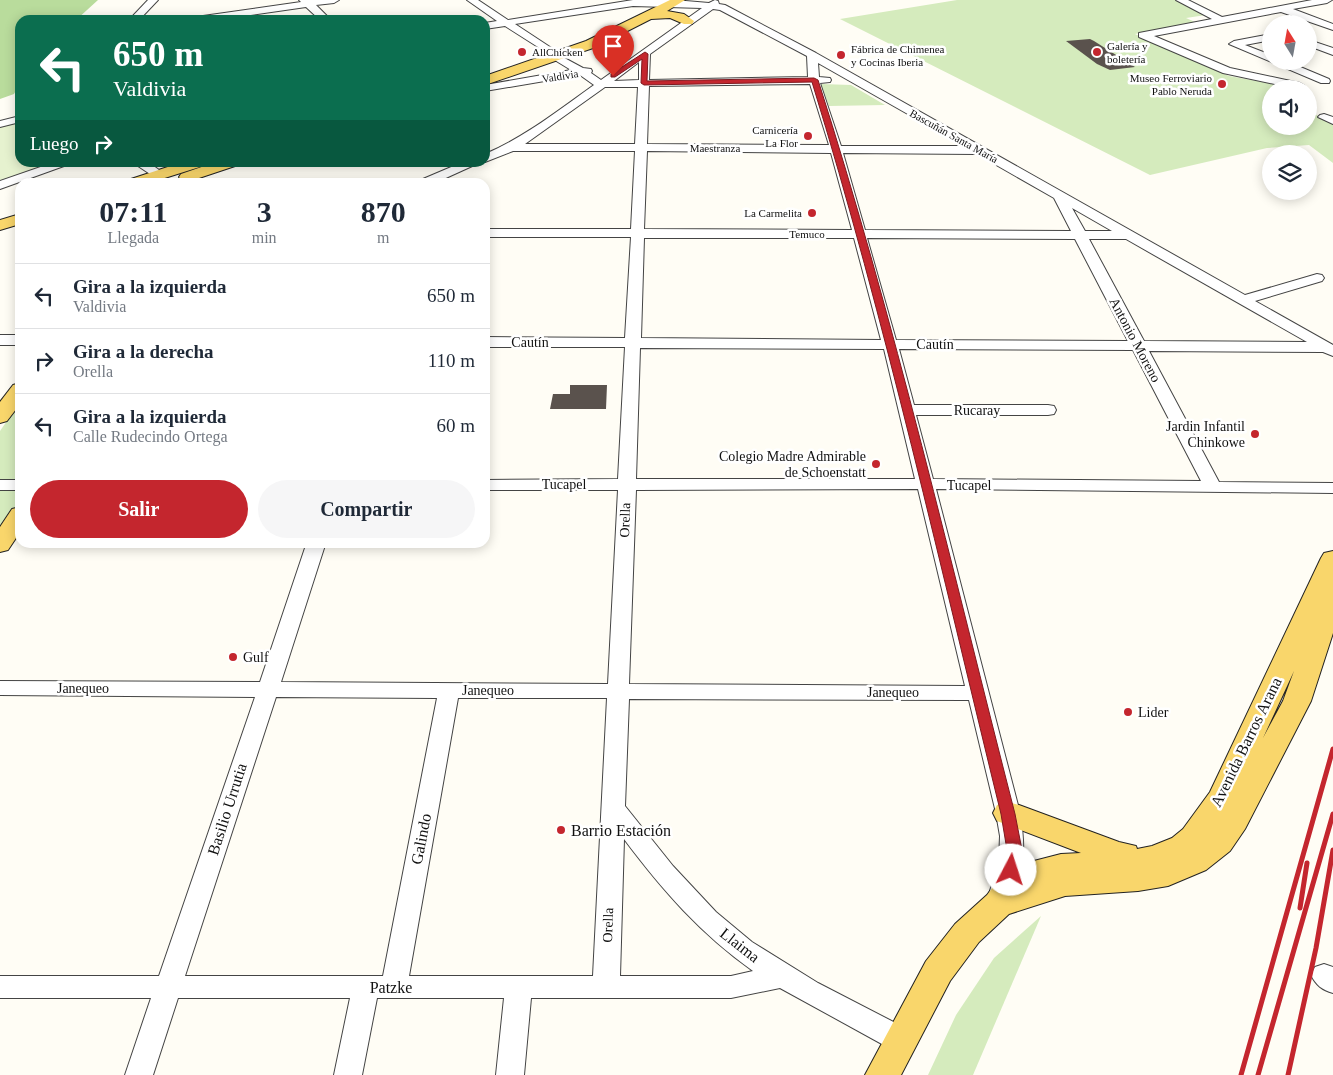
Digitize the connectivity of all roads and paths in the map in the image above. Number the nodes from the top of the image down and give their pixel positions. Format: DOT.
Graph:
graph roads {
  1 [pos="154,0"];
  2 [pos="334,0"];
  3 [pos="472,0"];
  4 [pos="1181,0"];
  5 [pos="1327,0"];
  6 [pos="677,1"];
  7 [pos="306,2"];
  8 [pos="716,2"];
  9 [pos="732,2"];
  10 [pos="1266,3"];
  11 [pos="654,6"];
  12 [pos="1282,9"];
  13 [pos="139,15"];
  14 [pos="227,15"];
  15 [pos="320,15"];
  16 [pos="1221,20"];
  17 [pos="688,21"];
  18 [pos="506,23"];
  19 [pos="490,25"];
  20 [pos="1333,27"];
  21 [pos="1222,39"];
  22 [pos="1262,39"];
  23 [pos="1234,44"];
  24 [pos="1318,46"];
  25 [pos="1333,52"];
  26 [pos="553,54"];
  27 [pos="812,55"];
  28 [pos="1262,55"];
  29 [pos="640,58"];
  30 [pos="1301,70"];
  31 [pos="490,71"];
  32 [pos="582,72"];
  33 [pos="490,79"];
  34 [pos="814,80"];
  35 [pos="855,80"];
  36 [pos="1271,80"];
  37 [pos="1329,80"];
  38 [pos="644,83"];
  39 [pos="601,84"];
  40 [pos="490,87"];
  41 [pos="15,120"];
  42 [pos="0,124"];
  43 [pos="512,148"];
  44 [pos="641,148"];
  45 [pos="836,149"];
  46 [pos="979,150"];
  47 [pos="490,156"];
  48 [pos="54,167"];
  49 [pos="146,167"];
  50 [pos="218,167"];
  51 [pos="464,167"];
  52 [pos="203,172"];
  53 [pos="21,178"];
  54 [pos="165,178"];
  55 [pos="439,178"];
  56 [pos="15,180"];
  57 [pos="0,185"];
  58 [pos="1059,195"];
  59 [pos="15,220"];
  60 [pos="0,225"];
  61 [pos="15,231"];
  62 [pos="490,233"];
  63 [pos="638,234"];
  64 [pos="858,234"];
  65 [pos="1080,235"];
  66 [pos="1129,235"];
  67 [pos="0,236"];
  68 [pos="1317,278"];
  69 [pos="1243,300"];
  70 [pos="0,340"];
  71 [pos="15,340"];
  72 [pos="490,342"];
  73 [pos="633,343"];
  74 [pos="890,344"];
  75 [pos="1138,345"];
  76 [pos="1329,349"];
  77 [pos="15,396"];
  78 [pos="906,410"];
  79 [pos="1048,410"];
  80 [pos="0,417"];
  81 [pos="15,484"];
  82 [pos="490,484"];
  83 [pos="627,484"];
  84 [pos="925,484"];
  85 [pos="0,485"];
  86 [pos="1212,486"];
  87 [pos="1333,488"];
  88 [pos="15,522"];
  89 [pos="0,545"];
  90 [pos="315,548"];
  91 [pos="1333,558"];
  92 [pos="1333,595"];
  93 [pos="0,688"];
  94 [pos="267,688"];
  95 [pos="449,690"];
  96 [pos="618,691"];
  97 [pos="977,693"];
  98 [pos="613,808"];
  99 [pos="1008,814"];
  100 [pos="1157,857"];
  101 [pos="998,904"];
  102 [pos="781,976"];
  103 [pos="0,987"];
  104 [pos="168,987"];
  105 [pos="366,987"];
  106 [pos="394,987"];
  107 [pos="519,987"];
  108 [pos="606,987"];
  109 [pos="901,1040"];
  110 [pos="139,1075"];
  111 [pos="348,1075"];
  112 [pos="510,1075"];
  113 [pos="883,1075"];
  1 -- 13 [label="street"];
  2 -- 7 [label="street"];
  3 -- 18 [label="street"];
  4 -- 16 [label="street"];
  5 -- 12 [label="street"];
  6 -- 8 [label="street, Bascuñán Santa María"];
  6 -- 11 [label="main road"];
  7 -- 14 [label="street"];
  7 -- 15 [label="street"];
  8 -- 9 [label="street"];
  8 -- 11 [label="street"];
  8 -- 17 [label="street"];
  8 -- 27 [label="street, Bascuñán Santa María"];
  10 -- 12 [label="street"];
  11 -- 17 [label="main road"];
  11 -- 18 [label="street"];
  11 -- 26 [label="main road"];
  11 -- 26 [label="main road"];
  12 -- 16 [label="street"];
  12 -- 20 [label="street"];
  16 -- 36 [label="street"];
  17 -- 29 [label="street"];
  18 -- 19 [label="street"];
  18 -- 26 [label="street"];
  21 -- 23 [label="street"];
  22 -- 23 [label="street"];
  23 -- 28 [label="street"];
  24 -- 25 [label="street"];
  26 -- 31 [label="main road"];
  26 -- 32 [label="street"];
  26 -- 33 [label="main road"];
  27 -- 34 [label="street"];
  27 -- 35 [label="street, Bascuñán Santa María"];
  29 -- 32 [label="street, Valdivia"];
  29 -- 38 [label="street, Orella"];
  29 -- 39 [label="street"];
  30 -- 37 [label="street"];
  32 -- 39 [label="street"];
  32 -- 40 [label="street, Valdivia"];
  34 -- 35 [label="street"];
  34 -- 38 [label="street"];
  34 -- 45 [label="street"];
  35 -- 46 [label="street, Bascuñán Santa María"];
  38 -- 39 [label="street"];
  38 -- 44 [label="street, Orella"];
  39 -- 43 [label="street"];
  41 -- 42 [label="street"];
  43 -- 44 [label="street, Maestranza"];
  43 -- 47 [label="street"];
  44 -- 45 [label="street, Maestranza"];
  44 -- 63 [label="street, Orella"];
  45 -- 46 [label="street, Maestranza"];
  45 -- 64 [label="street"];
  46 -- 58 [label="street, Bascuñán Santa María"];
  48 -- 53 [label="street"];
  49 -- 54 [label="street"];
  50 -- 52 [label="main road"];
  51 -- 55 [label="street"];
  52 -- 54 [label="main road"];
  56 -- 57 [label="street"];
  58 -- 65 [label="street, Antonio Moreno"];
  58 -- 66 [label="street, Bascuñán Santa María"];
  59 -- 60 [label="main road"];
  61 -- 67 [label="main road"];
  62 -- 63 [label="street, Temuco"];
  63 -- 64 [label="street, Temuco"];
  63 -- 73 [label="street, Orella"];
  64 -- 65 [label="street, Temuco"];
  64 -- 74 [label="street"];
  65 -- 66 [label="street, Temuco"];
  65 -- 75 [label="street, Antonio Moreno"];
  66 -- 69 [label="street, Bascuñán Santa María"];
  68 -- 69 [label="street"];
  69 -- 76 [label="street, Bascuñán Santa María"];
  70 -- 71 [label="street"];
  72 -- 73 [label="street, Cautín"];
  73 -- 74 [label="street, Cautín"];
  73 -- 83 [label="street, Orella"];
  74 -- 75 [label="street, Cautín"];
  74 -- 78 [label="street"];
  75 -- 76 [label="street, Cautín"];
  75 -- 86 [label="street, Antonio Moreno"];
  77 -- 80 [label="main road"];
  78 -- 79 [label="street, Rucaray"];
  78 -- 84 [label="street"];
  81 -- 85 [label="street"];
  82 -- 83 [label="street, Tucapel"];
  83 -- 84 [label="street, Tucapel"];
  83 -- 96 [label="street, Orella"];
  84 -- 86 [label="street, Tucapel"];
  84 -- 97 [label="street"];
  86 -- 87 [label="street, Tucapel"];
  88 -- 89 [label="main road"];
  90 -- 94 [label="street, Basilio Urrutia"];
  91 -- 100 [label="main road, Avenida Barros Arana"];
  92 -- 101 [label="main road, Avenida Barros Arana"];
  93 -- 94 [label="street, Janequeo"];
  94 -- 95 [label="street, Janequeo"];
  94 -- 104 [label="street, Basilio Urrutia"];
  95 -- 96 [label="street, Janequeo"];
  95 -- 106 [label="street, Galindo"];
  96 -- 97 [label="street, Janequeo"];
  96 -- 98 [label="street, Orella"];
  97 -- 99 [label="street"];
  98 -- 102 [label="street, Llaima"];
  98 -- 108 [label="street, Orella"];
  99 -- 100 [label="main road"];
  99 -- 101 [label="street"];
  100 -- 101 [label="main road, Avenida Barros Arana"];
  101 -- 109 [label="main road, Avenida Barros Arana"];
  102 -- 108 [label="street, Patzke"];
  102 -- 109 [label="street, Llaima"];
  103 -- 104 [label="street, Patzke"];
  104 -- 105 [label="street, Patzke"];
  104 -- 110 [label="street, Basilio Urrutia"];
  105 -- 106 [label="street, Patzke"];
  105 -- 111 [label="street"];
  106 -- 107 [label="street, Patzke"];
  107 -- 108 [label="street, Patzke"];
  107 -- 112 [label="street"];
  109 -- 113 [label="main road, Avenida Barros Arana"];
}
